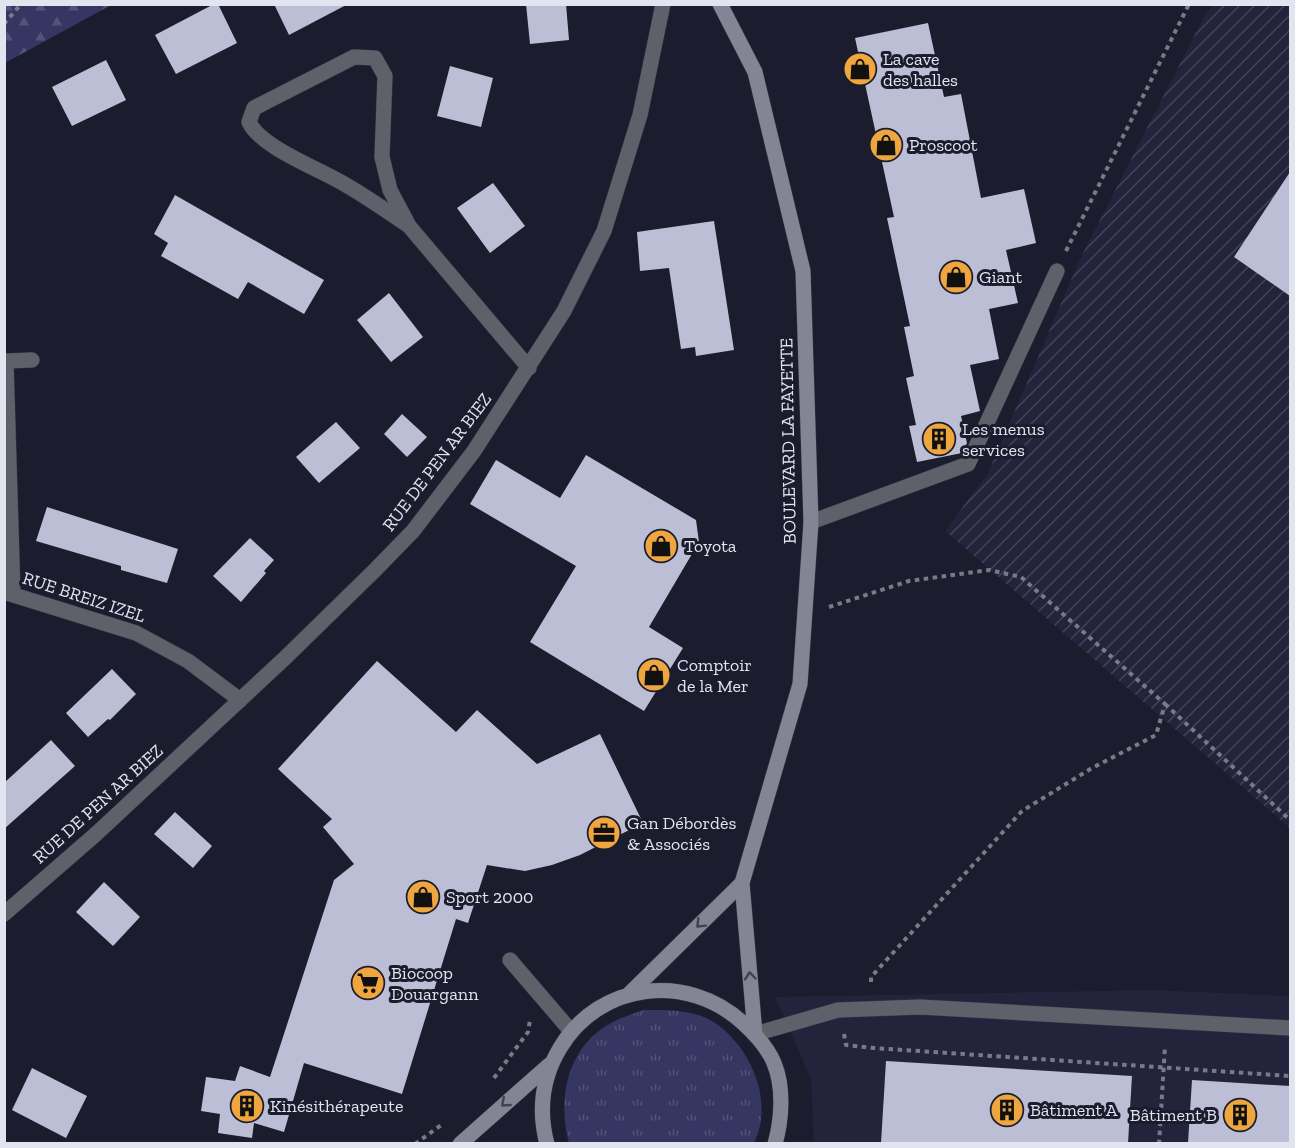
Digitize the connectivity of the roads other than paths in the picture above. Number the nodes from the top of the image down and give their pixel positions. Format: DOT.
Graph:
graph roads {
  1 [pos="663,4"];
  2 [pos="720,4"];
  3 [pos="409,226"];
  4 [pos="1057,271"];
  5 [pos="32,360"];
  6 [pos="529,368"];
  7 [pos="811,522"];
  8 [pos="9,593"];
  9 [pos="240,700"];
  10 [pos="742,883"];
  11 [pos="4,914"];
  12 [pos="510,960"];
  13 [pos="630,993"];
  14 [pos="1290,1028"];
  15 [pos="570,1030"];
  16 [pos="755,1034"];
  17 [pos="549,1065"];
  18 [pos="460,1143"];
  19 [pos="547,1143"];
  20 [pos="775,1143"];
  1 -- 6 [label="street, RUE DE PEN AR BIEZ"];
  2 -- 7 [label="main road, BOULEVARD LA FAYETTE"];
  3 -- 3 [label="street"];
  3 -- 6 [label="street"];
  4 -- 7 [label="street"];
  5 -- 8 [label="street"];
  6 -- 9 [label="street, RUE DE PEN AR BIEZ"];
  7 -- 10 [label="main road, BOULEVARD LA FAYETTE"];
  8 -- 9 [label="street, RUE BREIZ IZEL"];
  9 -- 11 [label="street, RUE DE PEN AR BIEZ"];
  10 -- 13 [label="main road, BOULEVARD LA FAYETTE, one-way"];
  16 -- 10 [label="main road, BOULEVARD LA FAYETTE, one-way"];
  12 -- 15 [label="street"];
  13 -- 15 [label="main road"];
  13 -- 16 [label="main road"];
  14 -- 16 [label="street"];
  15 -- 17 [label="main road"];
  16 -- 20 [label="main road"];
  17 -- 18 [label="main road, one-way"];
  17 -- 19 [label="main road"];
}
